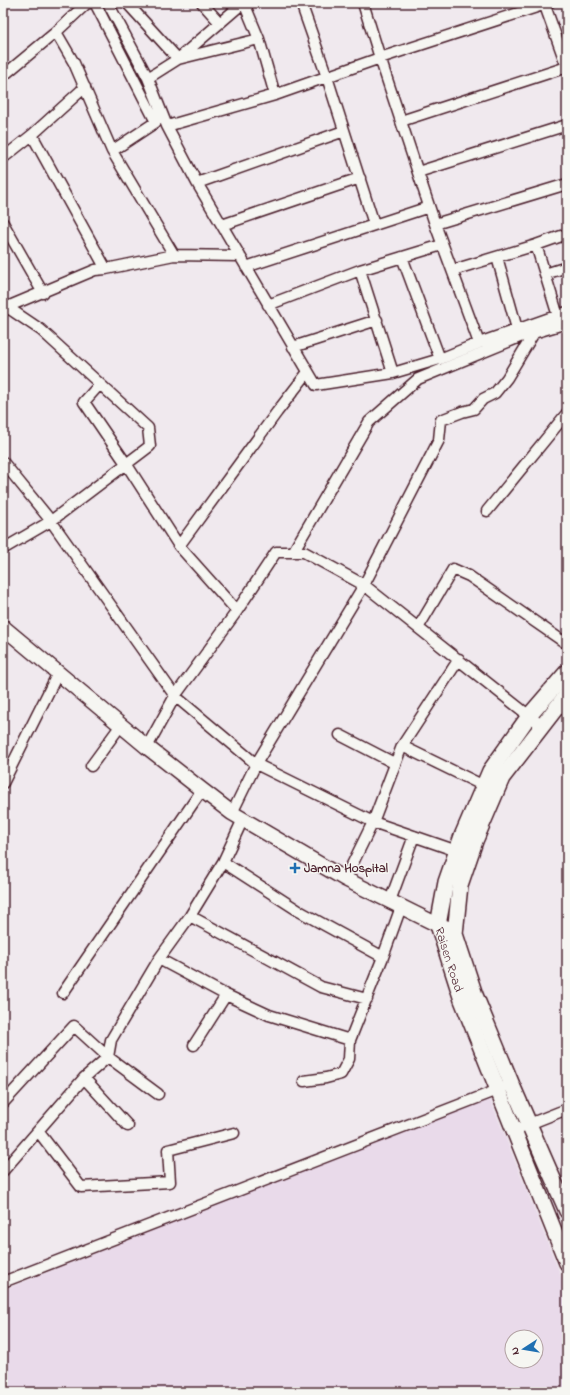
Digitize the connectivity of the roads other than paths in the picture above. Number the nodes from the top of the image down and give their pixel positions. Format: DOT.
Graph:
graph roads {
  1 [pos="90,3"];
  2 [pos="95,3"];
  3 [pos="108,3"];
  4 [pos="127,3"];
  5 [pos="202,3"];
  6 [pos="244,3"];
  7 [pos="301,3"];
  8 [pos="363,3"];
  9 [pos="546,3"];
  10 [pos="220,23"];
  11 [pos="56,32"];
  12 [pos="259,39"];
  13 [pos="178,58"];
  14 [pos="380,58"];
  15 [pos="567,67"];
  16 [pos="3,76"];
  17 [pos="327,77"];
  18 [pos="148,78"];
  19 [pos="86,87"];
  20 [pos="275,95"];
  21 [pos="401,121"];
  22 [pos="567,125"];
  23 [pos="167,126"];
  24 [pos="344,131"];
  25 [pos="32,135"];
  26 [pos="112,151"];
  27 [pos="3,158"];
  28 [pos="418,172"];
  29 [pos="360,178"];
  30 [pos="197,183"];
  31 [pos="567,184"];
  32 [pos="429,207"];
  33 [pos="3,223"];
  34 [pos="374,224"];
  35 [pos="435,224"];
  36 [pos="222,225"];
  37 [pos="567,234"];
  38 [pos="442,245"];
  39 [pos="536,245"];
  40 [pos="174,255"];
  41 [pos="240,256"];
  42 [pos="402,257"];
  43 [pos="497,257"];
  44 [pos="246,267"];
  45 [pos="567,267"];
  46 [pos="106,269"];
  47 [pos="360,270"];
  48 [pos="453,270"];
  49 [pos="545,274"];
  50 [pos="43,293"];
  51 [pos="268,305"];
  52 [pos="5,309"];
  53 [pos="562,314"];
  54 [pos="377,320"];
  55 [pos="567,323"];
  56 [pos="517,329"];
  57 [pos="534,333"];
  58 [pos="479,343"];
  59 [pos="293,347"];
  60 [pos="440,359"];
  61 [pos="308,372"];
  62 [pos="393,373"];
  63 [pos="100,384"];
  64 [pos="567,413"];
  65 [pos="3,462"];
  66 [pos="127,465"];
  67 [pos="487,511"];
  68 [pos="51,521"];
  69 [pos="179,546"];
  70 [pos="3,549"];
  71 [pos="293,552"];
  72 [pos="364,585"];
  73 [pos="237,611"];
  74 [pos="3,627"];
  75 [pos="418,628"];
  76 [pos="567,644"];
  77 [pos="458,659"];
  78 [pos="567,672"];
  79 [pos="58,673"];
  80 [pos="567,694"];
  81 [pos="175,696"];
  82 [pos="529,716"];
  83 [pos="121,725"];
  84 [pos="542,726"];
  85 [pos="340,735"];
  86 [pos="402,746"];
  87 [pos="146,747"];
  88 [pos="394,763"];
  89 [pos="256,764"];
  90 [pos="91,766"];
  91 [pos="3,783"];
  92 [pos="484,786"];
  93 [pos="202,790"];
  94 [pos="238,816"];
  95 [pos="373,822"];
  96 [pos="414,836"];
  97 [pos="457,851"];
  98 [pos="223,862"];
  99 [pos="345,879"];
  100 [pos="396,904"];
  101 [pos="190,916"];
  102 [pos="438,925"];
  103 [pos="455,930"];
  104 [pos="383,957"];
  105 [pos="159,959"];
  106 [pos="63,993"];
  107 [pos="226,995"];
  108 [pos="367,999"];
  109 [pos="350,1040"];
  110 [pos="194,1045"];
  111 [pos="108,1058"];
  112 [pos="84,1078"];
  113 [pos="304,1081"];
  114 [pos="512,1085"];
  115 [pos="498,1090"];
  116 [pos="158,1094"];
  117 [pos="3,1103"];
  118 [pos="567,1109"];
  119 [pos="529,1124"];
  120 [pos="128,1126"];
  121 [pos="514,1130"];
  122 [pos="38,1131"];
  123 [pos="234,1133"];
  124 [pos="3,1171"];
  125 [pos="567,1211"];
  126 [pos="567,1263"];
  127 [pos="5,1278"];
  1 -- 11 [label="street"];
  2 -- 26 [label="street"];
  3 -- 18 [label="street"];
  4 -- 13 [label="street"];
  5 -- 10 [label="street"];
  6 -- 10 [label="street"];
  6 -- 12 [label="street"];
  7 -- 17 [label="street"];
  8 -- 14 [label="street"];
  9 -- 14 [label="street"];
  9 -- 15 [label="street"];
  10 -- 13 [label="street"];
  11 -- 16 [label="street"];
  11 -- 19 [label="street"];
  12 -- 13 [label="street"];
  12 -- 20 [label="street"];
  13 -- 18 [label="street"];
  14 -- 17 [label="street"];
  14 -- 21 [label="street"];
  15 -- 21 [label="street"];
  17 -- 20 [label="street"];
  17 -- 24 [label="street"];
  18 -- 23 [label="street"];
  19 -- 25 [label="street"];
  19 -- 26 [label="street"];
  20 -- 23 [label="street"];
  21 -- 28 [label="street"];
  22 -- 28 [label="street"];
  23 -- 30 [label="street"];
  24 -- 29 [label="street"];
  24 -- 30 [label="street"];
  25 -- 27 [label="street"];
  25 -- 46 [label="street"];
  26 -- 40 [label="street"];
  28 -- 32 [label="street"];
  29 -- 34 [label="street"];
  29 -- 36 [label="street"];
  30 -- 36 [label="street"];
  31 -- 35 [label="street"];
  32 -- 34 [label="street"];
  32 -- 35 [label="street"];
  33 -- 50 [label="street"];
  34 -- 44 [label="street"];
  35 -- 38 [label="street"];
  36 -- 41 [label="street"];
  37 -- 39 [label="street"];
  38 -- 42 [label="street"];
  38 -- 48 [label="street"];
  39 -- 43 [label="street"];
  39 -- 49 [label="street"];
  40 -- 41 [label="street"];
  40 -- 46 [label="street"];
  41 -- 44 [label="street"];
  42 -- 47 [label="street"];
  42 -- 60 [label="street"];
  43 -- 48 [label="street"];
  43 -- 56 [label="street"];
  44 -- 51 [label="street"];
  45 -- 49 [label="street"];
  46 -- 50 [label="street"];
  47 -- 51 [label="street"];
  47 -- 54 [label="street"];
  48 -- 58 [label="street"];
  49 -- 53 [label="street"];
  50 -- 52 [label="street"];
  51 -- 59 [label="street"];
  52 -- 63 [label="street"];
  53 -- 56 [label="street"];
  54 -- 59 [label="street"];
  54 -- 62 [label="street"];
  55 -- 57 [label="street"];
  56 -- 58 [label="street"];
  57 -- 71 [label="street"];
  57 -- 72 [label="street"];
  58 -- 60 [label="street"];
  59 -- 61 [label="street"];
  60 -- 62 [label="street"];
  61 -- 62 [label="street"];
  61 -- 69 [label="street"];
  63 -- 66 [label="street"];
  63 -- 66 [label="street"];
  64 -- 67 [label="street"];
  65 -- 68 [label="street"];
  66 -- 68 [label="street"];
  66 -- 69 [label="street"];
  68 -- 70 [label="street"];
  68 -- 81 [label="street"];
  69 -- 73 [label="street"];
  71 -- 72 [label="street"];
  71 -- 73 [label="street"];
  72 -- 75 [label="street"];
  72 -- 89 [label="street"];
  73 -- 81 [label="street"];
  74 -- 79 [label="street"];
  75 -- 76 [label="street"];
  75 -- 77 [label="street"];
  77 -- 82 [label="street"];
  77 -- 86 [label="street"];
  78 -- 82 [label="main road, Raisen Road"];
  79 -- 83 [label="street"];
  79 -- 91 [label="street"];
  80 -- 84 [label="main road, Raisen Road"];
  81 -- 87 [label="street"];
  81 -- 89 [label="street"];
  82 -- 84 [label="street"];
  82 -- 92 [label="main road, Raisen Road"];
  83 -- 87 [label="street"];
  83 -- 90 [label="street"];
  84 -- 103 [label="main road, Raisen Road"];
  85 -- 88 [label="street"];
  86 -- 88 [label="street"];
  86 -- 92 [label="street"];
  87 -- 93 [label="street"];
  88 -- 95 [label="street"];
  89 -- 94 [label="street"];
  89 -- 95 [label="street"];
  92 -- 97 [label="main road, Raisen Road"];
  93 -- 94 [label="street"];
  93 -- 106 [label="street"];
  94 -- 98 [label="street"];
  94 -- 99 [label="street"];
  95 -- 96 [label="street"];
  95 -- 99 [label="street"];
  96 -- 97 [label="street"];
  96 -- 100 [label="street"];
  97 -- 102 [label="main road, Raisen Road"];
  98 -- 101 [label="street"];
  98 -- 104 [label="street"];
  99 -- 100 [label="street"];
  100 -- 102 [label="street"];
  100 -- 104 [label="street"];
  101 -- 105 [label="street"];
  101 -- 108 [label="street"];
  102 -- 103 [label="street"];
  102 -- 115 [label="main road, Raisen Road"];
  103 -- 114 [label="main road, Raisen Road"];
  104 -- 108 [label="street"];
  105 -- 107 [label="street"];
  105 -- 111 [label="street"];
  107 -- 109 [label="street"];
  107 -- 110 [label="street"];
  108 -- 109 [label="street"];
  109 -- 113 [label="street"];
  111 -- 112 [label="street"];
  111 -- 116 [label="street"];
  111 -- 117 [label="street"];
  112 -- 120 [label="street"];
  112 -- 122 [label="street"];
  114 -- 115 [label="street"];
  114 -- 119 [label="main road, Raisen Road"];
  115 -- 121 [label="main road, Raisen Road"];
  115 -- 127 [label="street"];
  118 -- 119 [label="street"];
  119 -- 121 [label="street"];
  119 -- 125 [label="main road, Raisen Road"];
  121 -- 126 [label="main road, Raisen Road"];
  122 -- 123 [label="street"];
  122 -- 124 [label="street"];
}
